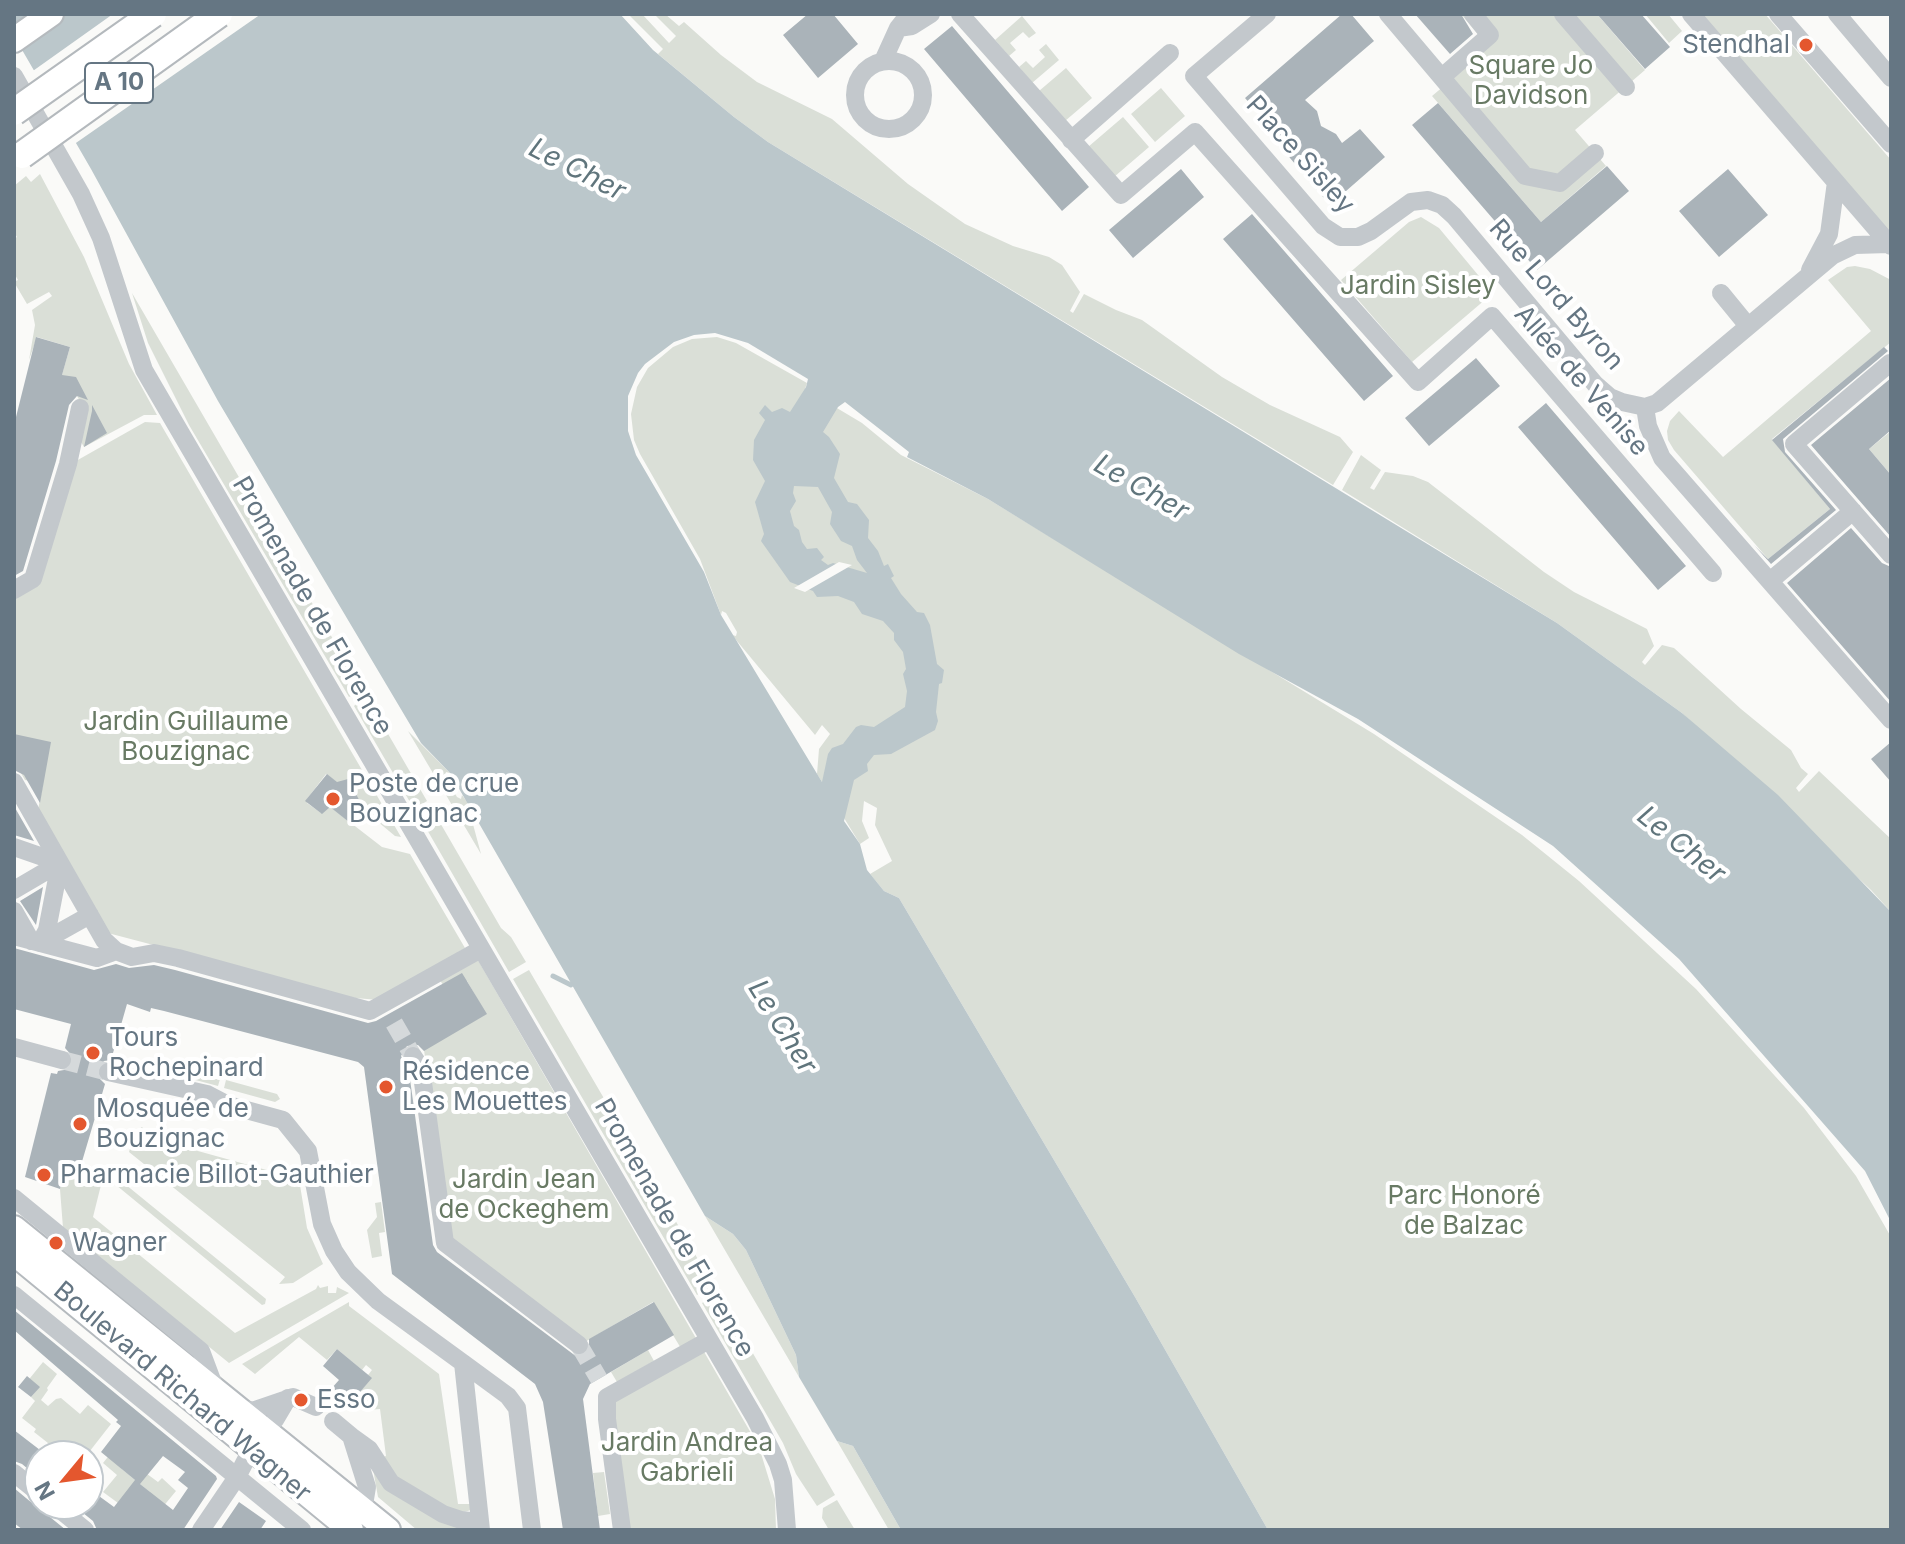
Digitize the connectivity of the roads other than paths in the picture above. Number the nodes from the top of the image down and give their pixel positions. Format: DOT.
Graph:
graph roads {
  1 [pos="31,14"];
  2 [pos="51,14"];
  3 [pos="153,14"];
  4 [pos="219,14"];
  5 [pos="931,14"];
  6 [pos="960,14"];
  7 [pos="1267,14"];
  8 [pos="1388,14"];
  9 [pos="1473,14"];
  10 [pos="1563,14"];
  11 [pos="1691,14"];
  12 [pos="1778,14"];
  13 [pos="1837,14"];
  14 [pos="904,21"];
  15 [pos="14,26"];
  16 [pos="14,40"];
  17 [pos="1170,53"];
  18 [pos="883,61"];
  19 [pos="14,76"];
  20 [pos="1442,77"];
  21 [pos="1891,78"];
  22 [pos="1626,87"];
  23 [pos="14,112"];
  24 [pos="1071,140"];
  25 [pos="1891,144"];
  26 [pos="1595,153"];
  27 [pos="22,155"];
  28 [pos="1836,182"];
  29 [pos="1419,200"];
  30 [pos="1890,245"];
  31 [pos="1807,276"];
  32 [pos="1721,293"];
  33 [pos="1748,326"];
  34 [pos="1890,363"];
  35 [pos="1645,407"];
  36 [pos="80,408"];
  37 [pos="1853,511"];
  38 [pos="1891,555"];
  39 [pos="1713,573"];
  40 [pos="1770,581"];
  41 [pos="14,590"];
  42 [pos="1891,720"];
  43 [pos="14,782"];
  44 [pos="31,812"];
  45 [pos="14,822"];
  46 [pos="14,847"];
  47 [pos="60,863"];
  48 [pos="14,890"];
  49 [pos="14,911"];
  50 [pos="90,915"];
  51 [pos="28,940"];
  52 [pos="481,949"];
  53 [pos="116,951"];
  54 [pos="384,1005"];
  55 [pos="394,1023"];
  56 [pos="14,1047"];
  57 [pos="413,1056"];
  58 [pos="62,1060"];
  59 [pos="108,1072"];
  60 [pos="14,1198"];
  61 [pos="14,1228"];
  62 [pos="14,1253"];
  63 [pos="14,1295"];
  64 [pos="709,1340"];
  65 [pos="579,1345"];
  66 [pos="463,1363"];
  67 [pos="216,1391"];
  68 [pos="288,1398"];
  69 [pos="316,1407"];
  70 [pos="242,1411"];
  71 [pos="333,1421"];
  72 [pos="263,1433"];
  73 [pos="351,1436"];
  74 [pos="237,1477"];
  75 [pos="360,1513"];
  76 [pos="480,1526"];
  77 [pos="201,1530"];
  78 [pos="302,1530"];
  79 [pos="388,1530"];
  80 [pos="532,1530"];
  81 [pos="622,1530"];
  82 [pos="787,1530"];
  1 -- 15 [label="main road"];
  2 -- 16 [label="main road"];
  3 -- 23 [label="highway, A 10, bridge"];
  4 -- 27 [label="highway, A 10, bridge"];
  5 -- 14 [label="street"];
  6 -- 24 [label="street, Allée de Venise"];
  7 -- 29 [label="street, Place Sisley"];
  8 -- 20 [label="street"];
  9 -- 20 [label="street"];
  10 -- 22 [label="street"];
  11 -- 28 [label="street"];
  12 -- 25 [label="street"];
  13 -- 21 [label="street"];
  14 -- 18 [label="street"];
  17 -- 24 [label="street"];
  19 -- 52 [label="street, Promenade de Florence"];
  20 -- 26 [label="street"];
  24 -- 39 [label="street, Allée de Venise"];
  28 -- 30 [label="street"];
  28 -- 31 [label="street"];
  29 -- 35 [label="street, Rue Lord Byron"];
  30 -- 31 [label="street"];
  31 -- 33 [label="street"];
  32 -- 33 [label="street"];
  33 -- 35 [label="street"];
  34 -- 37 [label="street"];
  35 -- 40 [label="street"];
  36 -- 41 [label="street"];
  37 -- 38 [label="street"];
  37 -- 40 [label="street"];
  40 -- 42 [label="street"];
  43 -- 44 [label="street"];
  44 -- 45 [label="street"];
  44 -- 47 [label="street"];
  46 -- 47 [label="street"];
  47 -- 48 [label="street"];
  47 -- 50 [label="street"];
  47 -- 51 [label="street"];
  49 -- 51 [label="street"];
  50 -- 51 [label="street"];
  50 -- 53 [label="street"];
  51 -- 53 [label="street"];
  52 -- 54 [label="street"];
  52 -- 64 [label="street, Promenade de Florence"];
  53 -- 54 [label="street"];
  54 -- 55 [label="street"];
  56 -- 58 [label="street"];
  57 -- 65 [label="street"];
  59 -- 66 [label="street"];
  60 -- 67 [label="street, Boulevard Richard Wagner"];
  61 -- 67 [label="main road, Boulevard Richard Wagner"];
  62 -- 72 [label="main road, Boulevard Richard Wagner"];
  63 -- 74 [label="street"];
  64 -- 81 [label="street"];
  64 -- 82 [label="street, Promenade de Florence"];
  66 -- 76 [label="street"];
  66 -- 80 [label="street"];
  67 -- 70 [label="main road, Boulevard Richard Wagner"];
  68 -- 69 [label="street"];
  68 -- 70 [label="street"];
  68 -- 72 [label="street"];
  70 -- 72 [label="main road, Boulevard Richard Wagner"];
  71 -- 73 [label="street"];
  72 -- 74 [label="street"];
  72 -- 75 [label="main road, Boulevard Richard Wagner"];
  73 -- 75 [label="street"];
  73 -- 76 [label="street"];
  74 -- 77 [label="street"];
  74 -- 78 [label="street"];
  75 -- 79 [label="main road, Boulevard Richard Wagner"];
}
